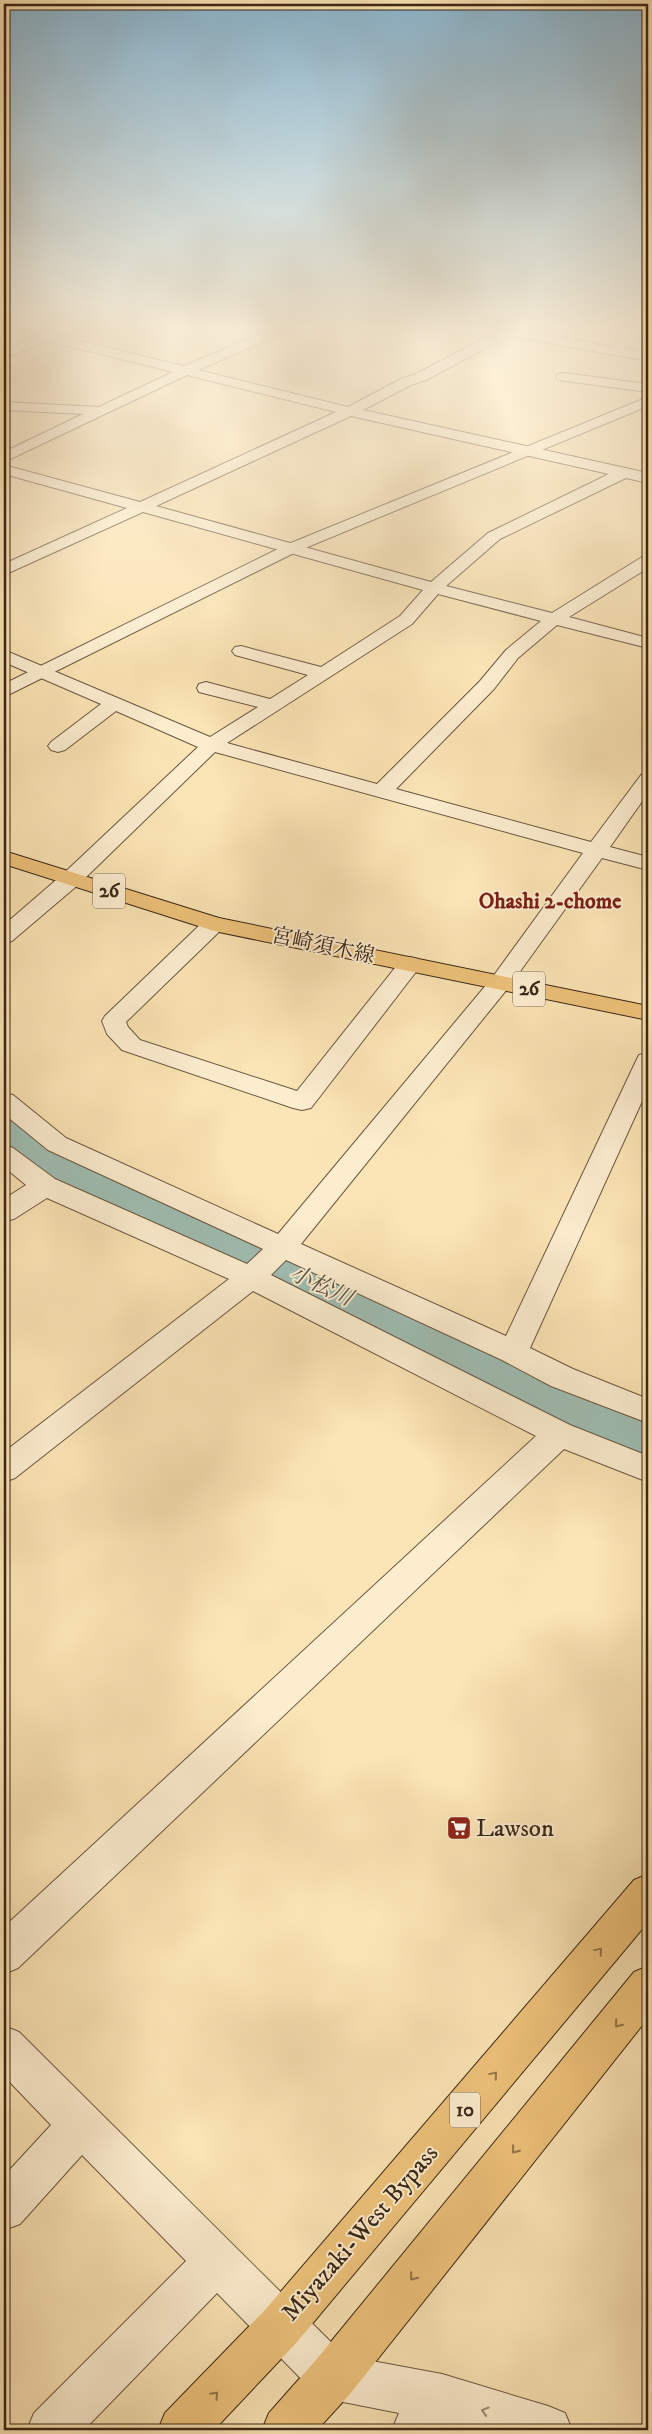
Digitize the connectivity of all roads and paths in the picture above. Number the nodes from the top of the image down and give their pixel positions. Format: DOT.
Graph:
graph roads {
  1 [pos="35,443"];
  2 [pos="281,443"];
  3 [pos="479,443"];
  4 [pos="546,443"];
  5 [pos="521,453"];
  6 [pos="4,458"];
  7 [pos="4,469"];
  8 [pos="624,473"];
  9 [pos="648,478"];
  10 [pos="140,507"];
  11 [pos="292,548"];
  12 [pos="648,561"];
  13 [pos="4,570"];
  14 [pos="434,588"];
  15 [pos="554,619"];
  16 [pos="648,643"];
  17 [pos="241,651"];
  18 [pos="4,655"];
  19 [pos="42,672"];
  20 [pos="323,673"];
  21 [pos="206,688"];
  22 [pos="4,691"];
  23 [pos="114,703"];
  24 [pos="273,705"];
  25 [pos="212,745"];
  26 [pos="58,746"];
  27 [pos="648,779"];
  28 [pos="382,791"];
  29 [pos="595,850"];
  30 [pos="4,856"];
  31 [pos="648,864"];
  32 [pos="71,879"];
  33 [pos="214,924"];
  34 [pos="4,936"];
  35 [pos="410,964"];
  36 [pos="500,983"];
  37 [pos="648,1013"];
  38 [pos="648,1061"];
  39 [pos="4,1101"];
  40 [pos="4,1154"];
  41 [pos="45,1186"];
  42 [pos="4,1212"];
  43 [pos="283,1247"];
  44 [pos="251,1277"];
  45 [pos="513,1352"];
  46 [pos="648,1411"];
  47 [pos="559,1434"];
  48 [pos="4,1469"];
  49 [pos="648,1469"];
  50 [pos="648,1893"];
  51 [pos="4,1954"];
  52 [pos="648,1986"];
  53 [pos="4,2047"];
  54 [pos="81,2124"];
  55 [pos="4,2208"];
  56 [pos="217,2261"];
  57 [pos="281,2326"];
  58 [pos="333,2377"];
  59 [pos="429,2414"];
  60 [pos="51,2430"];
  61 [pos="182,2430"];
  62 [pos="286,2430"];
  63 [pos="548,2430"];
  1 -- 6 [label="street"];
  2 -- 10 [label="street"];
  3 -- 5 [label="street"];
  4 -- 5 [label="street"];
  5 -- 8 [label="street"];
  5 -- 11 [label="street"];
  7 -- 10 [label="street"];
  8 -- 9 [label="street"];
  8 -- 14 [label="street"];
  10 -- 11 [label="street"];
  10 -- 13 [label="street"];
  11 -- 14 [label="street"];
  11 -- 19 [label="street"];
  12 -- 15 [label="street"];
  14 -- 15 [label="street"];
  14 -- 20 [label="street"];
  15 -- 16 [label="street"];
  15 -- 28 [label="street"];
  17 -- 20 [label="street"];
  18 -- 19 [label="street"];
  19 -- 22 [label="street"];
  19 -- 23 [label="street"];
  20 -- 24 [label="street"];
  21 -- 24 [label="street"];
  23 -- 25 [label="street"];
  23 -- 26 [label="street"];
  24 -- 25 [label="street"];
  25 -- 28 [label="street"];
  25 -- 32 [label="street"];
  27 -- 29 [label="street"];
  28 -- 29 [label="street"];
  29 -- 31 [label="street"];
  29 -- 36 [label="street"];
  30 -- 32 [label="main road, 宮崎須木線 / 26"];
  32 -- 33 [label="main road, 宮崎須木線 / 26"];
  32 -- 34 [label="street"];
  33 -- 35 [label="main road, 宮崎須木線 / 26"];
  33 -- 35 [label="street"];
  35 -- 36 [label="main road, 宮崎須木線 / 26"];
  36 -- 37 [label="main road, 宮崎須木線 / 26"];
  36 -- 43 [label="street"];
  38 -- 45 [label="street"];
  39 -- 43 [label="street"];
  40 -- 41 [label="street"];
  41 -- 42 [label="street"];
  41 -- 44 [label="street"];
  43 -- 44 [label="street"];
  43 -- 45 [label="street"];
  44 -- 47 [label="street"];
  44 -- 48 [label="street"];
  45 -- 46 [label="street"];
  47 -- 49 [label="street"];
  47 -- 51 [label="street"];
  57 -- 50 [label="main road, Miyazaki-West Bypass / 10, one-way"];
  52 -- 58 [label="main road, one-way"];
  53 -- 54 [label="street"];
  54 -- 55 [label="street"];
  54 -- 56 [label="street"];
  56 -- 57 [label="street"];
  56 -- 60 [label="street"];
  57 -- 58 [label="street"];
  61 -- 57 [label="main road, Miyazaki-West Bypass / 10, one-way"];
  58 -- 59 [label="street"];
  58 -- 62 [label="main road"];
  63 -- 59 [label="street, one-way"];
}
